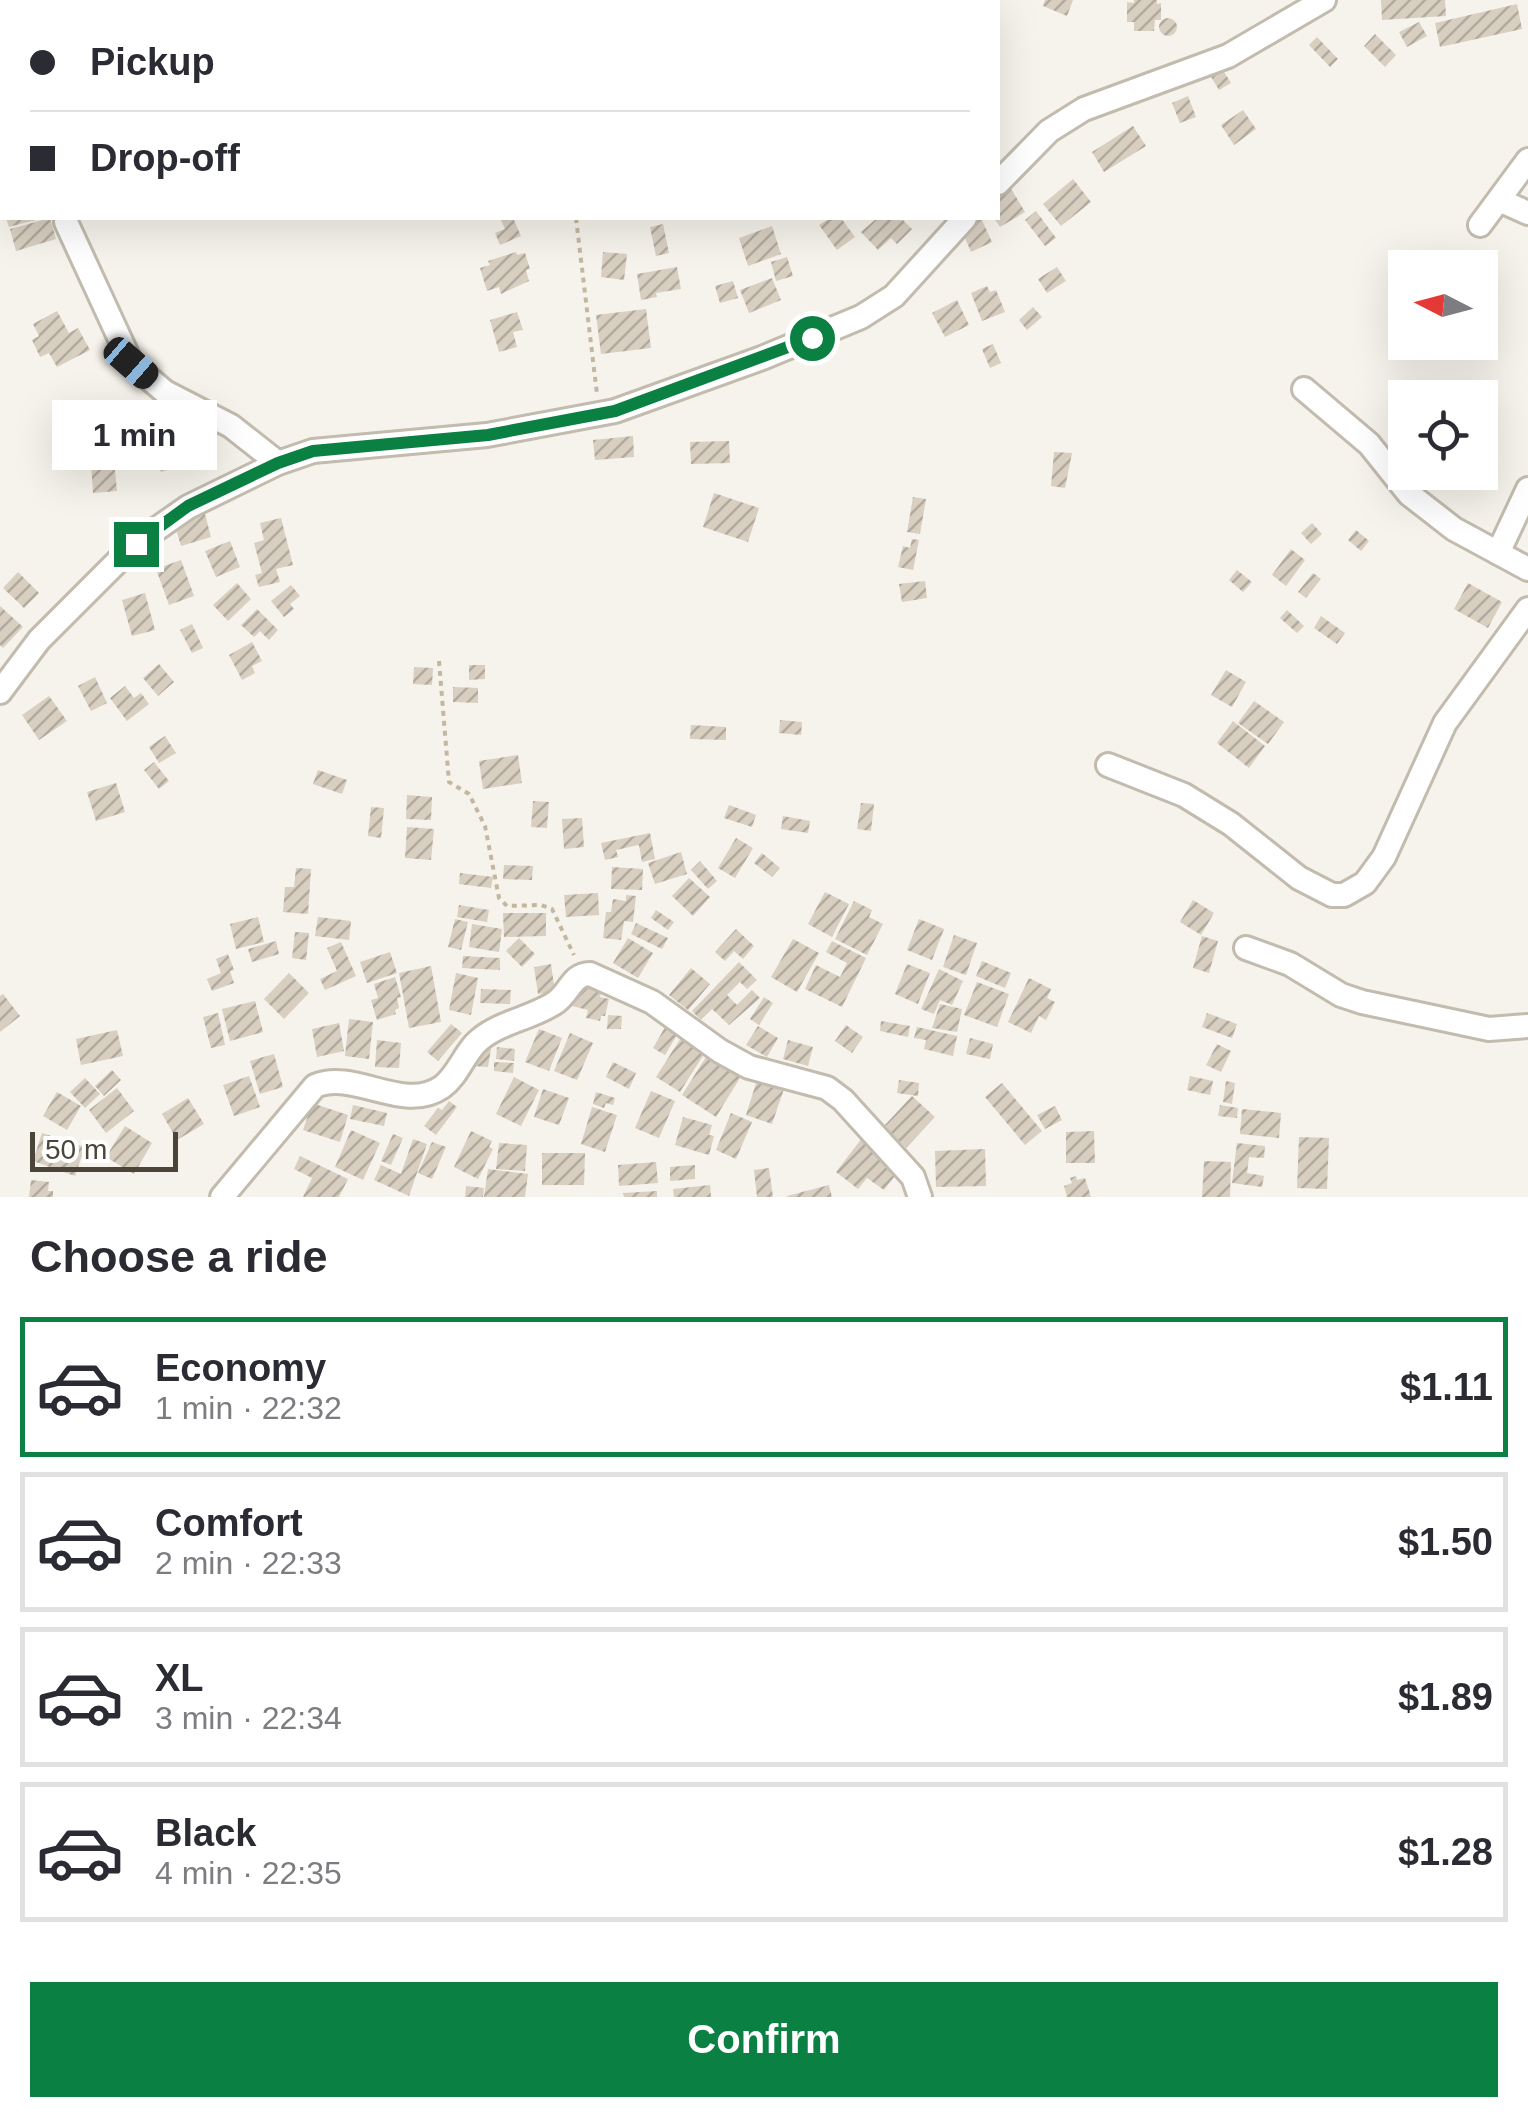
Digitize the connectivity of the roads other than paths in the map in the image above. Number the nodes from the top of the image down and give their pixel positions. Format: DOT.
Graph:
graph roads {
  1 [pos="1324,0"];
  2 [pos="1528,160"];
  3 [pos="1001,172"];
  4 [pos="1498,200"];
  5 [pos="1528,212"];
  6 [pos="963,220"];
  7 [pos="66,222"];
  8 [pos="1480,225"];
  9 [pos="1304,389"];
  10 [pos="278,463"];
  11 [pos="1528,489"];
  12 [pos="1498,554"];
  13 [pos="1528,569"];
  14 [pos="1528,608"];
  15 [pos="0,692"];
  16 [pos="1108,765"];
  17 [pos="1246,948"];
  18 [pos="1528,1026"];
  19 [pos="919,1196"];
  20 [pos="222,1197"];
  1 -- 3 [label="street"];
  2 -- 4 [label="street"];
  4 -- 5 [label="street"];
  4 -- 8 [label="street"];
  6 -- 10 [label="street"];
  7 -- 10 [label="street"];
  9 -- 12 [label="street"];
  10 -- 15 [label="street"];
  11 -- 12 [label="street"];
  12 -- 13 [label="street"];
  14 -- 16 [label="street"];
  17 -- 18 [label="street"];
  19 -- 20 [label="street"];
}
